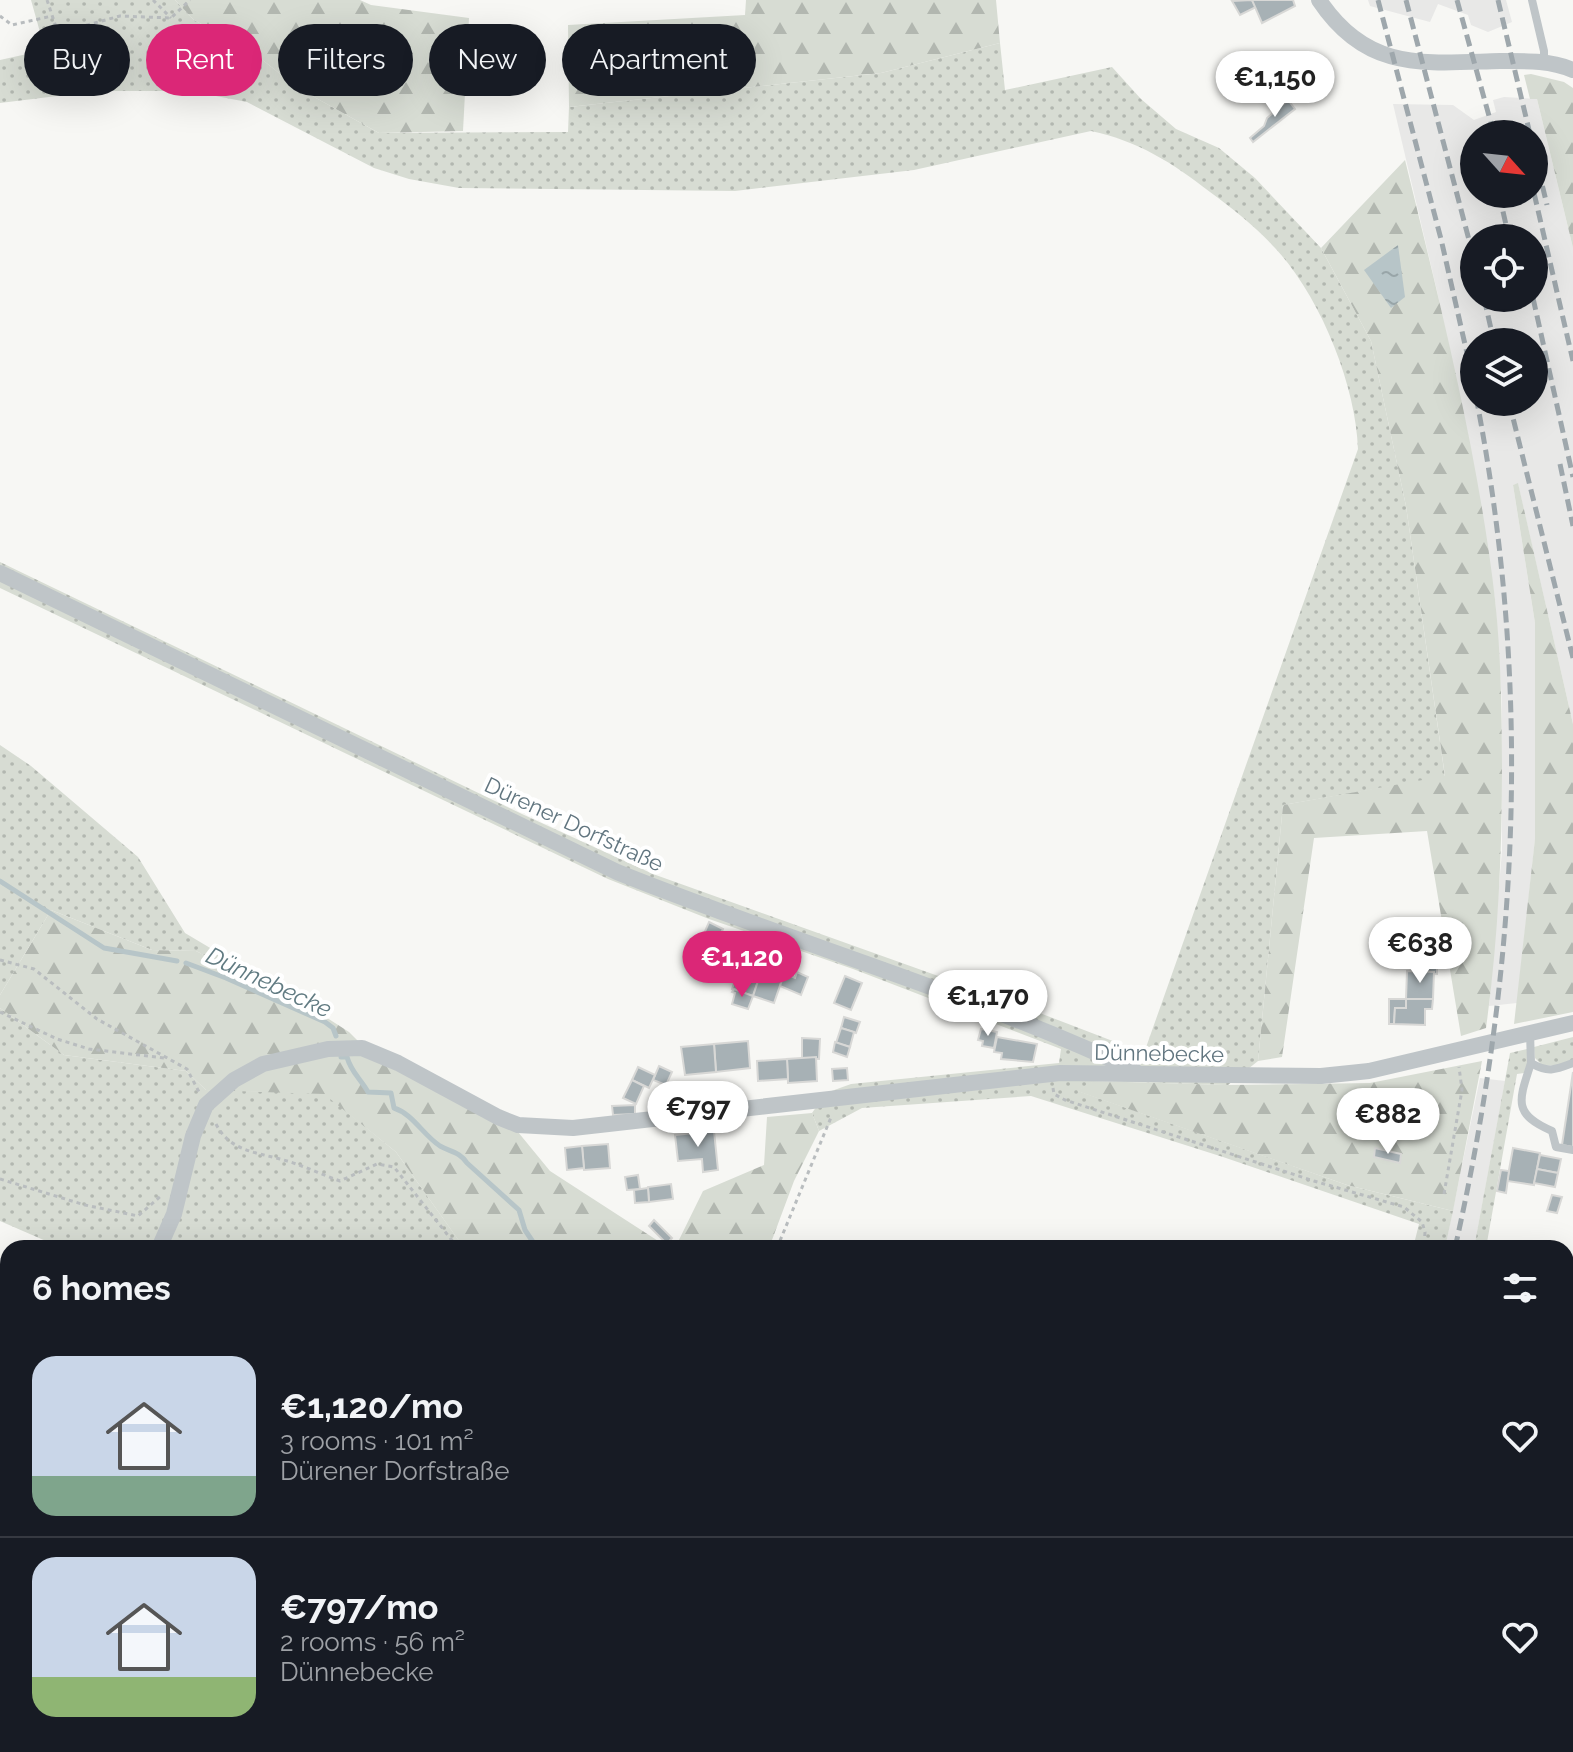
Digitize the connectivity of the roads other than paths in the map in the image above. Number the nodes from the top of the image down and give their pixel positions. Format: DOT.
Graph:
graph roads {
  1 [pos="1319,0"];
  2 [pos="1532,0"];
  3 [pos="1544,62"];
  4 [pos="1573,70"];
  5 [pos="4,575"];
  6 [pos="1573,1023"];
  7 [pos="1530,1033"];
  8 [pos="1531,1063"];
  9 [pos="1573,1063"];
  10 [pos="1139,1073"];
  11 [pos="1573,1150"];
  12 [pos="163,1240"];
  1 -- 3 [label="street"];
  2 -- 3 [label="lane"];
  3 -- 4 [label="street"];
  5 -- 10 [label="street, Dürener Dorfstraße"];
  6 -- 7 [label="street, Dünnebecke"];
  7 -- 8 [label="lane"];
  7 -- 10 [label="street, Dünnebecke"];
  8 -- 9 [label="lane"];
  8 -- 11 [label="lane"];
  10 -- 12 [label="street, Dünnebecke"];
}
